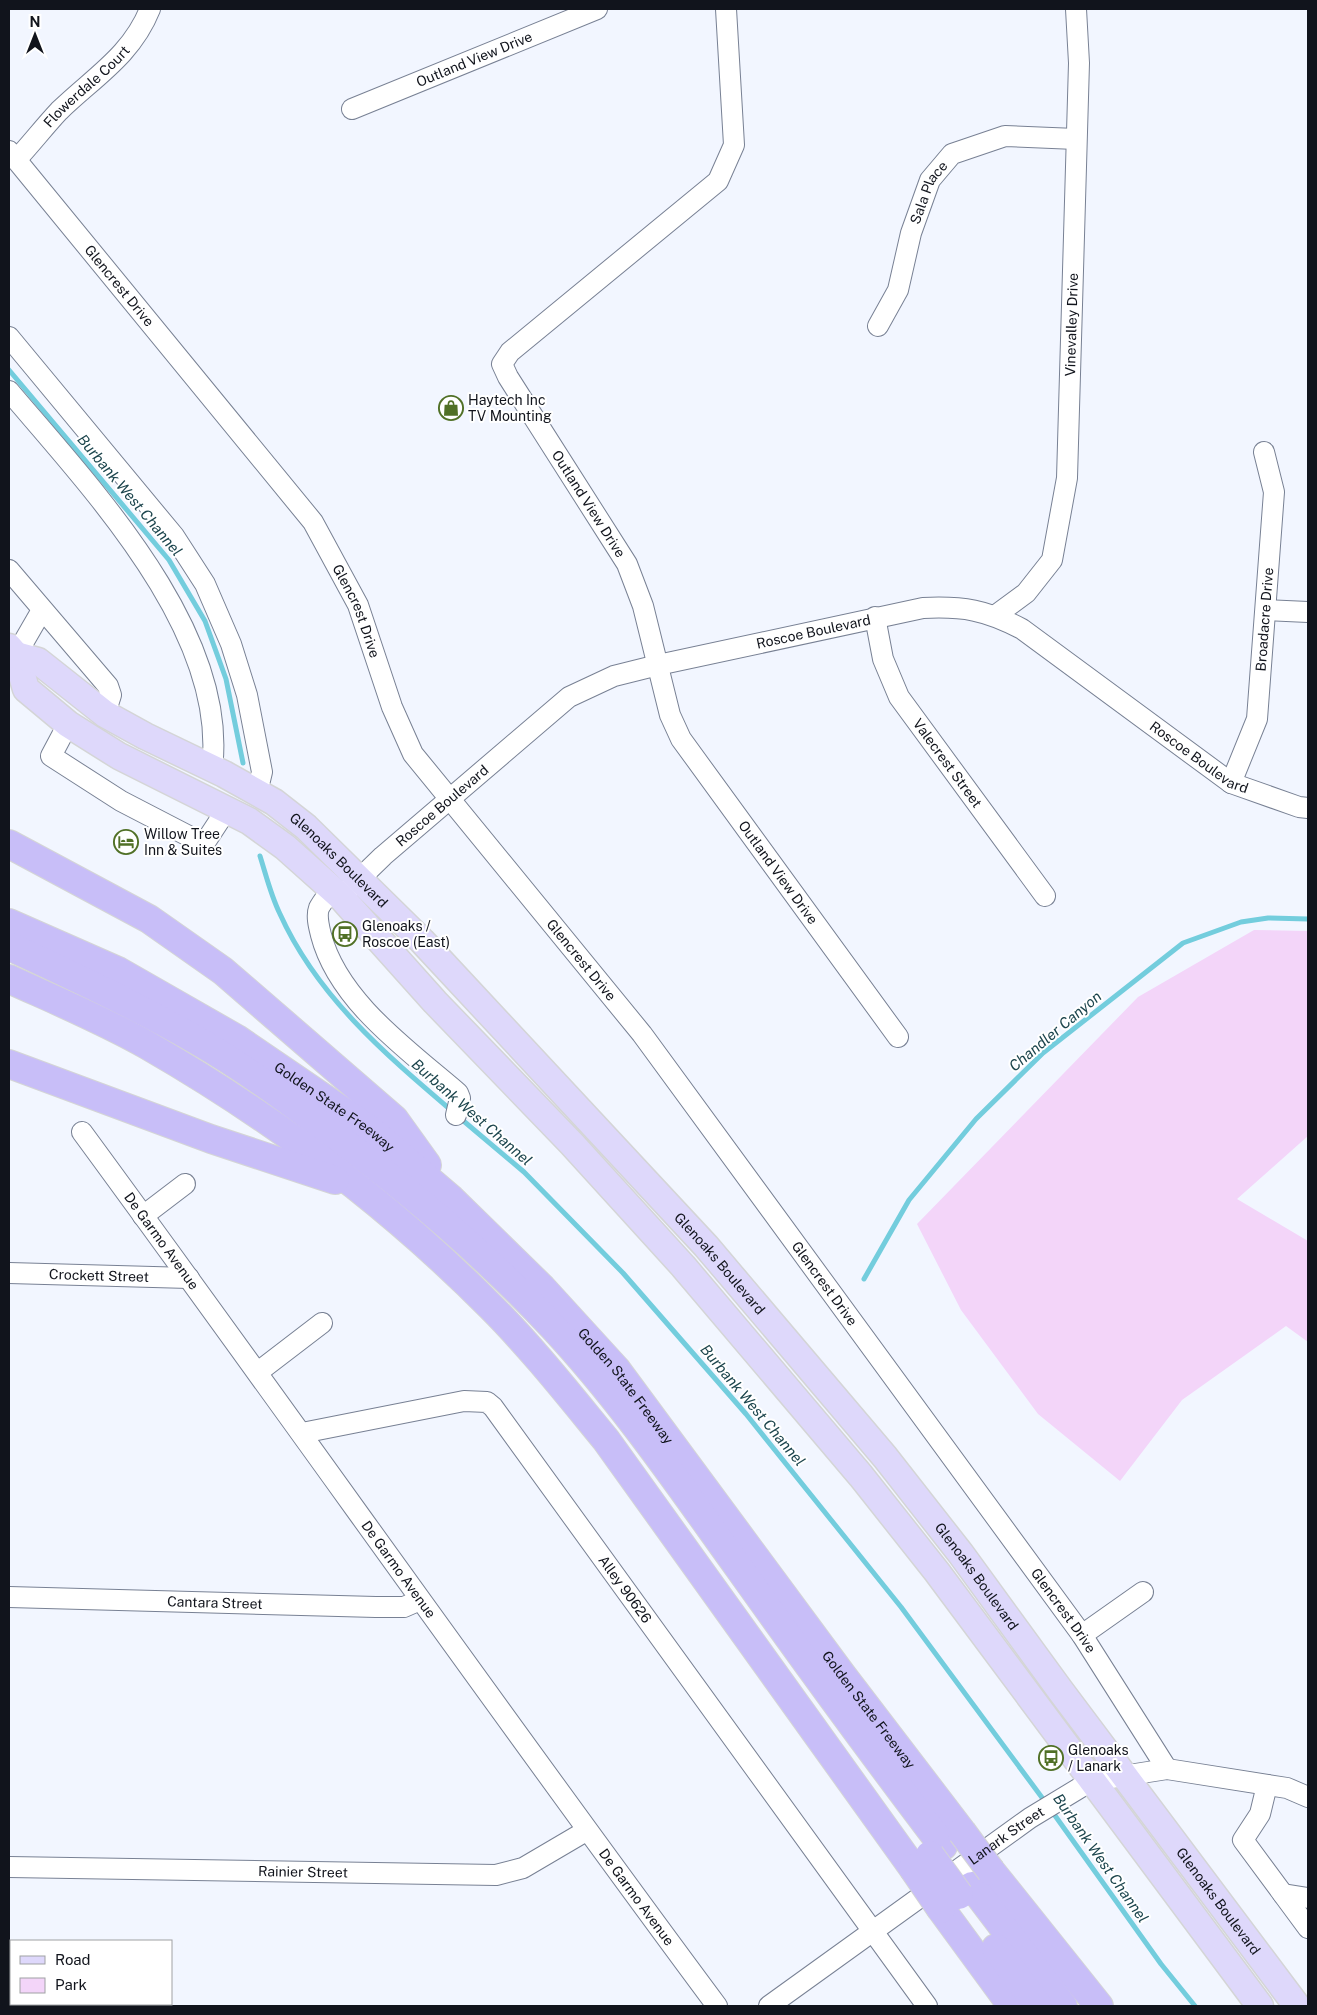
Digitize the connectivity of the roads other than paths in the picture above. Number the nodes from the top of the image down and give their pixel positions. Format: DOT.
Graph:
graph roads {
  1 [pos="150,9"];
  2 [pos="597,9"];
  3 [pos="726,9"];
  4 [pos="1076,9"];
  5 [pos="352,109"];
  6 [pos="1076,139"];
  7 [pos="12,156"];
  8 [pos="878,326"];
  9 [pos="9,337"];
  10 [pos="9,391"];
  11 [pos="1264,452"];
  12 [pos="9,570"];
  13 [pos="42,610"];
  14 [pos="1266,610"];
  15 [pos="1308,612"];
  16 [pos="996,615"];
  17 [pos="875,617"];
  18 [pos="11,657"];
  19 [pos="658,665"];
  20 [pos="105,714"];
  21 [pos="68,724"];
  22 [pos="212,768"];
  23 [pos="1231,783"];
  24 [pos="257,793"];
  25 [pos="452,799"];
  26 [pos="227,808"];
  27 [pos="1308,808"];
  28 [pos="9,844"];
  29 [pos="360,878"];
  30 [pos="336,893"];
  31 [pos="1045,896"];
  32 [pos="9,923"];
  33 [pos="9,946"];
  34 [pos="9,961"];
  35 [pos="9,979"];
  36 [pos="898,1037"];
  37 [pos="9,1064"];
  38 [pos="456,1115"];
  39 [pos="82,1132"];
  40 [pos="185,1184"];
  41 [pos="354,1186"];
  42 [pos="451,1199"];
  43 [pos="143,1216"];
  44 [pos="9,1273"];
  45 [pos="189,1278"];
  46 [pos="322,1323"];
  47 [pos="258,1372"];
  48 [pos="302,1433"];
  49 [pos="1143,1592"];
  50 [pos="9,1597"];
  51 [pos="420,1600"];
  52 [pos="1082,1635"];
  53 [pos="1167,1769"];
  54 [pos="1125,1774"];
  55 [pos="1267,1785"];
  56 [pos="1080,1787"];
  57 [pos="1308,1796"];
  58 [pos="586,1831"];
  59 [pos="937,1850"];
  60 [pos="9,1867"];
  61 [pos="966,1890"];
  62 [pos="1283,1894"];
  63 [pos="1308,1898"];
  64 [pos="1308,1928"];
  65 [pos="872,1932"];
  66 [pos="717,2006"];
  67 [pos="769,2006"];
  68 [pos="926,2006"];
  69 [pos="1012,2006"];
  70 [pos="1038,2006"];
  71 [pos="1063,2006"];
  72 [pos="1099,2006"];
  73 [pos="1260,2006"];
  74 [pos="1297,2006"];
  1 -- 7 [label="street, Flowerdale Court"];
  2 -- 5 [label="street, Outland View Drive"];
  3 -- 19 [label="street, Outland View Drive"];
  4 -- 6 [label="street, Vinevalley Drive"];
  6 -- 8 [label="street, Sala Place"];
  6 -- 16 [label="street, Vinevalley Drive"];
  7 -- 25 [label="street, Glencrest Drive"];
  9 -- 24 [label="street"];
  10 -- 22 [label="street"];
  11 -- 14 [label="street, Broadacre Drive"];
  12 -- 13 [label="street"];
  13 -- 18 [label="street"];
  13 -- 20 [label="street"];
  14 -- 15 [label="street"];
  14 -- 23 [label="street, Broadacre Drive"];
  16 -- 17 [label="street, Roscoe Boulevard"];
  16 -- 23 [label="street, Roscoe Boulevard"];
  17 -- 19 [label="street, Roscoe Boulevard"];
  17 -- 31 [label="street, Valecrest Street"];
  18 -- 20 [label="main road, Glenoaks Boulevard"];
  18 -- 21 [label="main road, Glenoaks Boulevard"];
  19 -- 25 [label="street, Roscoe Boulevard"];
  19 -- 36 [label="street, Outland View Drive"];
  20 -- 22 [label="main road, Glenoaks Boulevard"];
  21 -- 26 [label="main road, Glenoaks Boulevard"];
  21 -- 26 [label="street"];
  22 -- 24 [label="main road, Glenoaks Boulevard"];
  23 -- 27 [label="street, Roscoe Boulevard"];
  24 -- 29 [label="main road, Glenoaks Boulevard"];
  25 -- 29 [label="street, Roscoe Boulevard"];
  25 -- 52 [label="street, Glencrest Drive"];
  26 -- 30 [label="main road, Glenoaks Boulevard"];
  28 -- 42 [label="highway"];
  29 -- 30 [label="street, Roscoe Boulevard"];
  29 -- 54 [label="main road, Glenoaks Boulevard"];
  30 -- 38 [label="street, Roscoe Boulevard"];
  30 -- 56 [label="main road, Glenoaks Boulevard"];
  32 -- 42 [label="highway, Golden State Freeway"];
  33 -- 59 [label="highway"];
  34 -- 59 [label="highway"];
  35 -- 41 [label="highway, Golden State Freeway"];
  37 -- 41 [label="highway"];
  39 -- 43 [label="street, De Garmo Avenue"];
  40 -- 43 [label="street"];
  41 -- 59 [label="highway, Golden State Freeway"];
  42 -- 59 [label="highway, Golden State Freeway"];
  43 -- 45 [label="street, De Garmo Avenue"];
  44 -- 45 [label="street, Crockett Street"];
  45 -- 47 [label="street, De Garmo Avenue"];
  46 -- 47 [label="street"];
  47 -- 48 [label="street, De Garmo Avenue"];
  48 -- 51 [label="street, De Garmo Avenue"];
  48 -- 65 [label="street, Alley 90626"];
  49 -- 52 [label="street"];
  50 -- 51 [label="street, Cantara Street"];
  51 -- 58 [label="street, De Garmo Avenue"];
  52 -- 53 [label="street, Glencrest Drive"];
  53 -- 54 [label="street, Lanark Street"];
  53 -- 55 [label="street, Lanark Street"];
  54 -- 56 [label="street, Lanark Street"];
  54 -- 74 [label="main road, Glenoaks Boulevard"];
  55 -- 57 [label="street, Lanark Street"];
  55 -- 62 [label="street"];
  56 -- 65 [label="street, Lanark Street"];
  56 -- 73 [label="main road, Glenoaks Boulevard"];
  58 -- 60 [label="street, Rainier Street"];
  58 -- 66 [label="street, De Garmo Avenue"];
  59 -- 61 [label="highway, Golden State Freeway, bridge"];
  59 -- 61 [label="highway, Golden State Freeway, bridge"];
  61 -- 69 [label="highway, Golden State Freeway"];
  61 -- 70 [label="highway"];
  61 -- 71 [label="highway"];
  61 -- 72 [label="highway, Golden State Freeway"];
  62 -- 63 [label="street"];
  62 -- 64 [label="street"];
  65 -- 67 [label="street, Lanark Street"];
  65 -- 68 [label="street, Alley 90626"];
}
